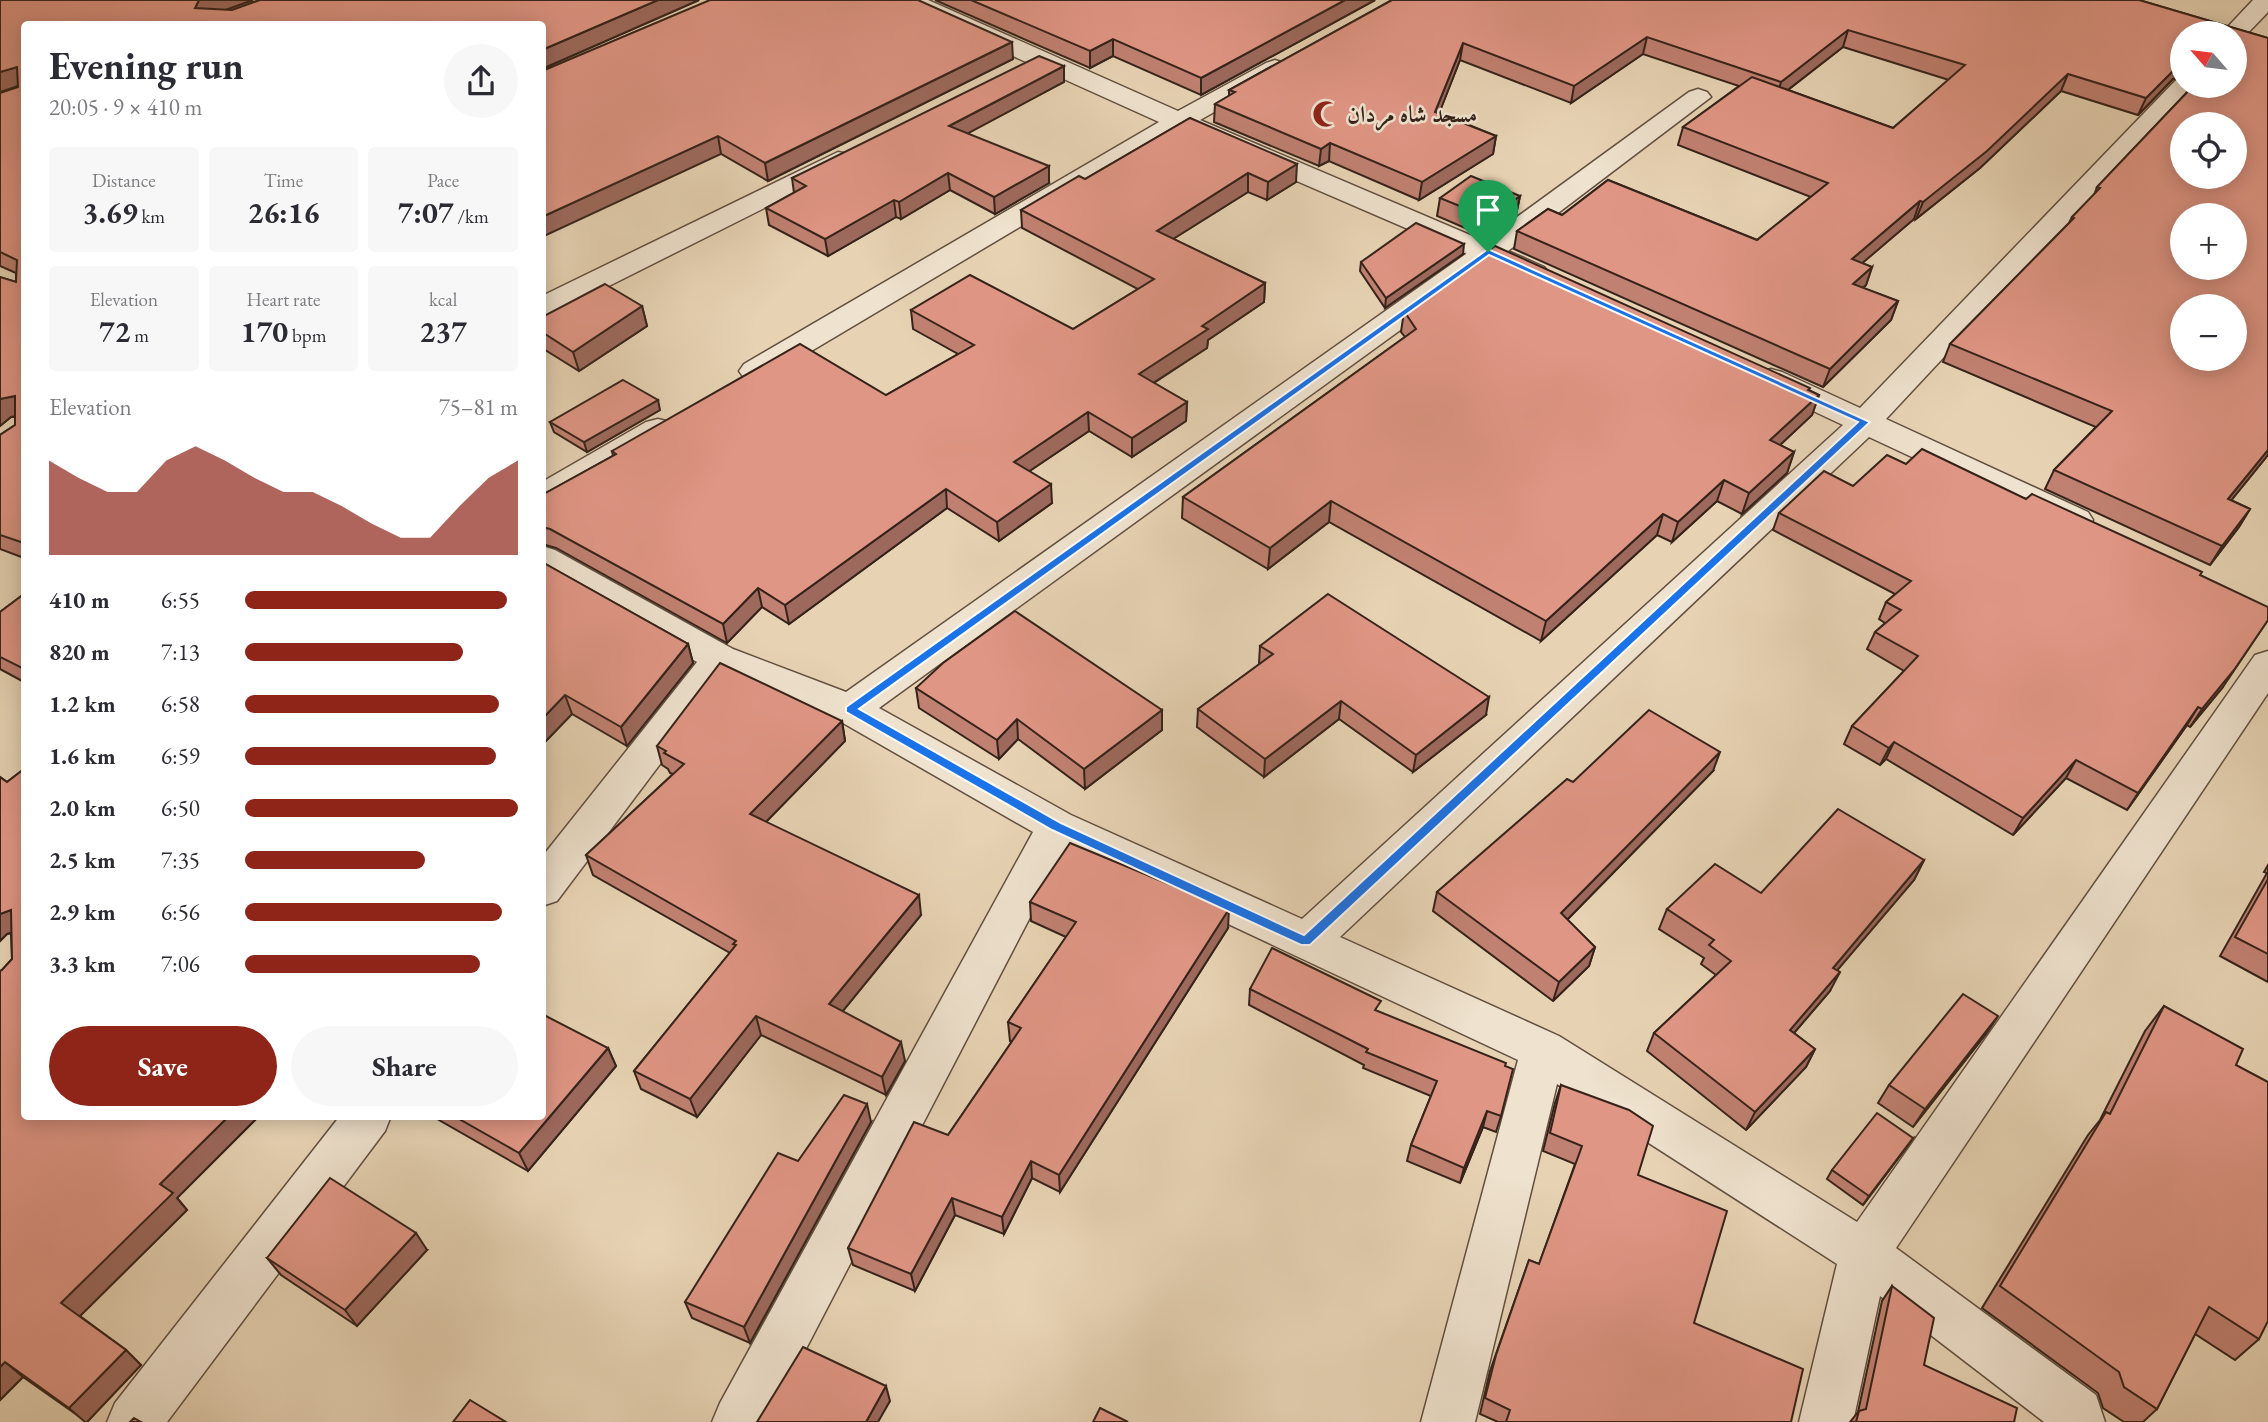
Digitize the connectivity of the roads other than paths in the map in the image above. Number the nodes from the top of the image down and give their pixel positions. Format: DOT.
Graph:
graph roads {
  1 [pos="908,0"];
  2 [pos="2266,0"];
  3 [pos="2246,21"];
  4 [pos="1302,53"];
  5 [pos="1698,97"];
  6 [pos="2173,98"];
  7 [pos="1181,120"];
  8 [pos="864,147"];
  9 [pos="1488,252"];
  10 [pos="1563,286"];
  11 [pos="546,307"];
  12 [pos="1739,365"];
  13 [pos="735,383"];
  14 [pos="687,412"];
  15 [pos="1865,422"];
  16 [pos="546,495"];
  17 [pos="2104,533"];
  18 [pos="546,560"];
  19 [pos="720,657"];
  20 [pos="2268,664"];
  21 [pos="850,709"];
  22 [pos="1057,827"];
  23 [pos="546,885"];
  24 [pos="1306,942"];
  25 [pos="1543,1050"];
  26 [pos="365,1120"];
  27 [pos="1864,1254"];
  28 [pos="134,1422"];
  29 [pos="739,1422"];
  30 [pos="1448,1422"];
  31 [pos="1826,1422"];
  32 [pos="2078,1422"];
  1 -- 7 [label="street"];
  2 -- 3 [label="street"];
  4 -- 7 [label="street"];
  5 -- 9 [label="street"];
  6 -- 15 [label="street"];
  7 -- 9 [label="street"];
  7 -- 13 [label="street"];
  8 -- 11 [label="street"];
  9 -- 10 [label="street"];
  9 -- 21 [label="street"];
  12 -- 15 [label="street"];
  14 -- 16 [label="street"];
  15 -- 17 [label="street"];
  15 -- 24 [label="street"];
  18 -- 19 [label="street"];
  19 -- 21 [label="street"];
  19 -- 23 [label="street"];
  20 -- 27 [label="street"];
  21 -- 22 [label="street"];
  22 -- 24 [label="street"];
  22 -- 29 [label="street"];
  24 -- 25 [label="street"];
  25 -- 27 [label="street"];
  25 -- 30 [label="street"];
  26 -- 28 [label="street"];
  27 -- 31 [label="street"];
  27 -- 32 [label="street"];
}
